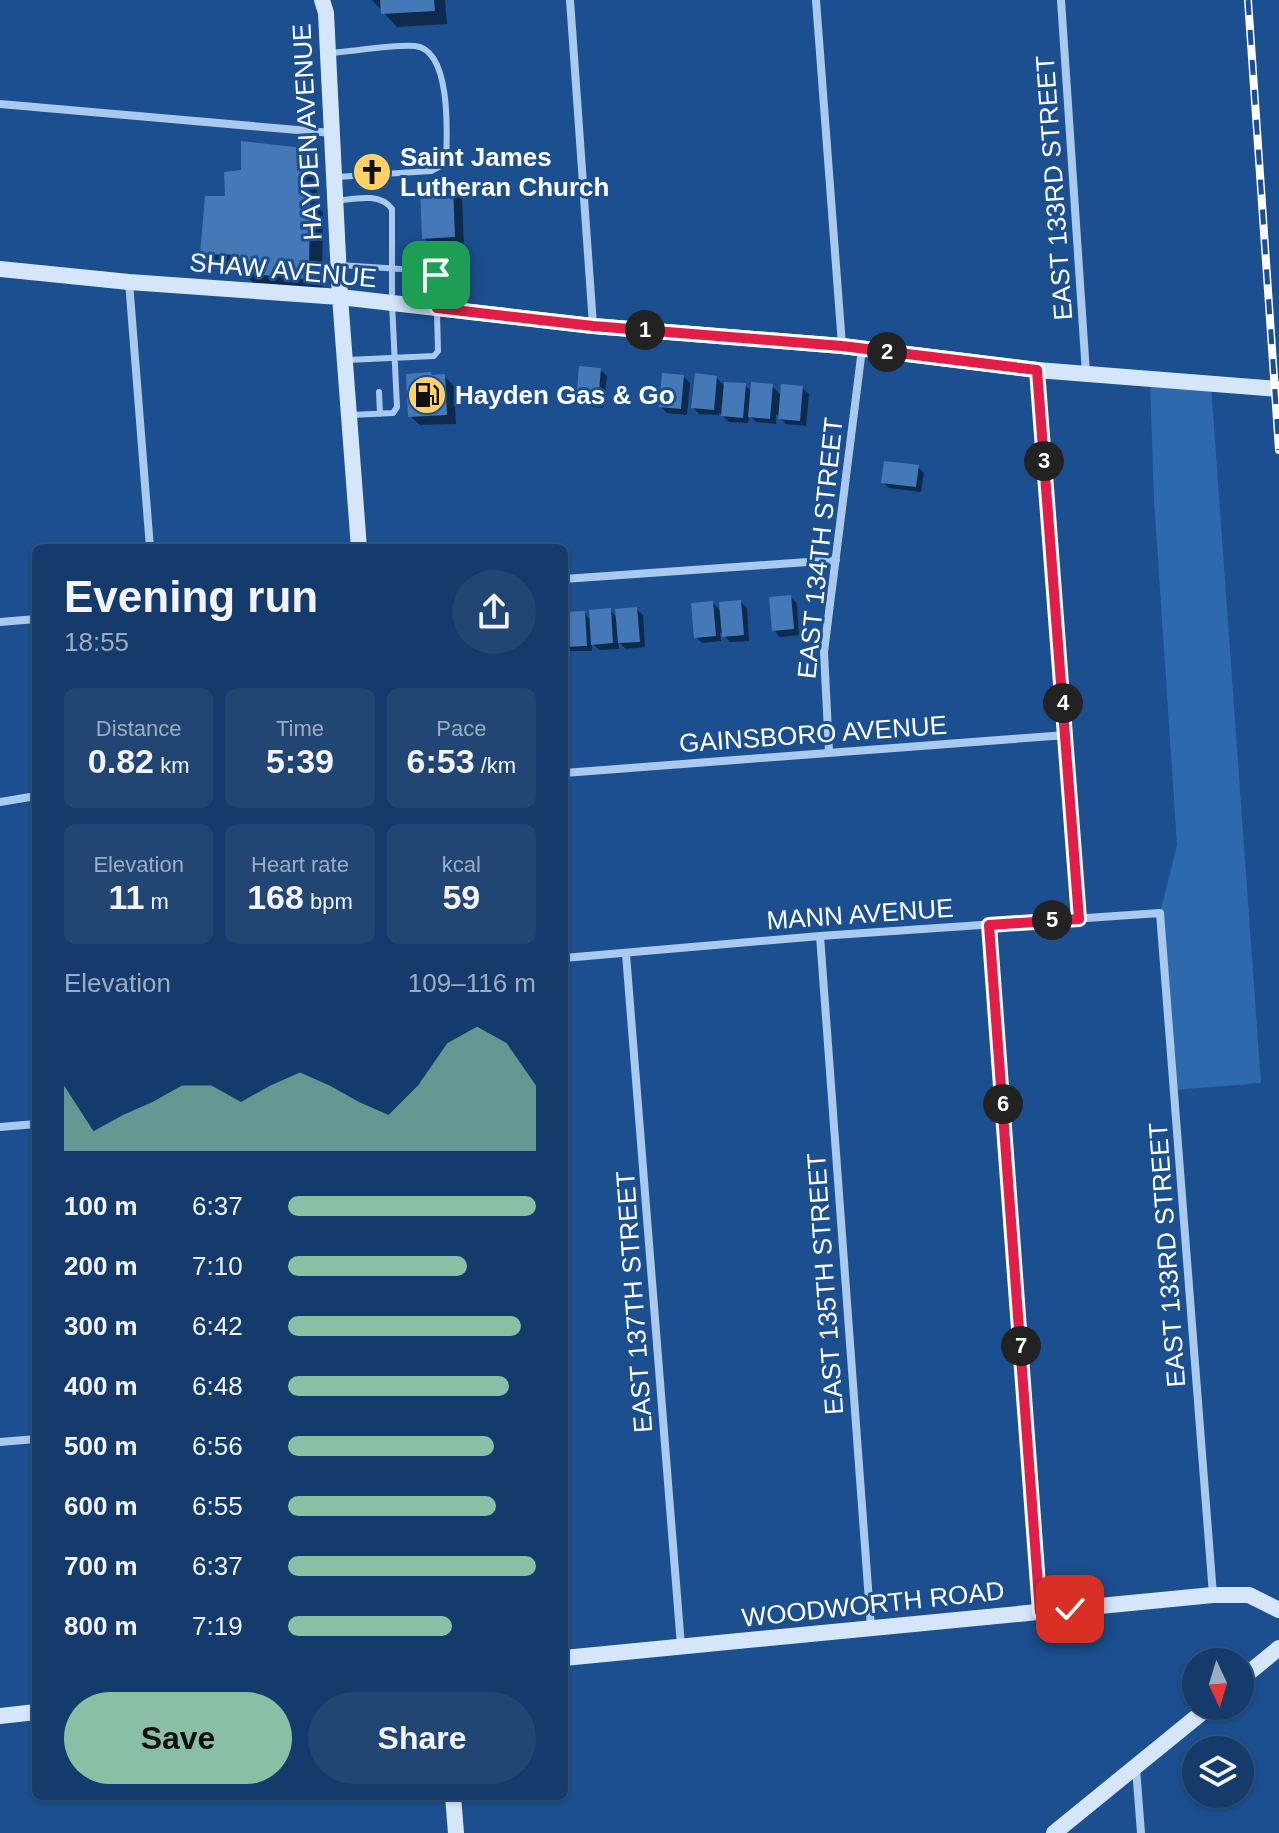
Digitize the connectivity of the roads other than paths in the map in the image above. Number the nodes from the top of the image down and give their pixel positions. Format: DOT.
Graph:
graph roads {
  1 [pos="322,0"];
  2 [pos="570,0"];
  3 [pos="816,0"];
  4 [pos="1061,0"];
  5 [pos="328,53"];
  6 [pos="0,104"];
  7 [pos="333,133"];
  8 [pos="335,177"];
  9 [pos="336,201"];
  10 [pos="339,265"];
  11 [pos="393,268"];
  12 [pos="0,269"];
  13 [pos="129,282"];
  14 [pos="340,297"];
  15 [pos="392,303"];
  16 [pos="437,308"];
  17 [pos="593,326"];
  18 [pos="394,336"];
  19 [pos="403,337"];
  20 [pos="427,339"];
  21 [pos="438,340"];
  22 [pos="842,346"];
  23 [pos="862,349"];
  24 [pos="377,358"];
  25 [pos="394,358"];
  26 [pos="345,360"];
  27 [pos="377,368"];
  28 [pos="1037,370"];
  29 [pos="1086,373"];
  30 [pos="1279,389"];
  31 [pos="379,392"];
  32 [pos="380,414"];
  33 [pos="349,416"];
  34 [pos="150,544"];
  35 [pos="359,544"];
  36 [pos="836,560"];
  37 [pos="568,579"];
  38 [pos="32,619"];
  39 [pos="0,622"];
  40 [pos="1066,735"];
  41 [pos="829,752"];
  42 [pos="568,773"];
  43 [pos="32,797"];
  44 [pos="0,802"];
  45 [pos="1160,913"];
  46 [pos="1079,919"];
  47 [pos="989,925"];
  48 [pos="820,936"];
  49 [pos="626,954"];
  50 [pos="568,958"];
  51 [pos="32,1124"];
  52 [pos="0,1127"];
  53 [pos="32,1439"];
  54 [pos="0,1442"];
  55 [pos="1213,1595"];
  56 [pos="1279,1610"];
  57 [pos="1040,1612"];
  58 [pos="871,1629"];
  59 [pos="681,1647"];
  60 [pos="1279,1648"];
  61 [pos="568,1658"];
  62 [pos="1254,1669"];
  63 [pos="32,1712"];
  64 [pos="0,1716"];
  65 [pos="1193,1720"];
  66 [pos="1136,1768"];
  67 [pos="453,1800"];
  68 [pos="456,1833"];
  69 [pos="1054,1833"];
  70 [pos="1141,1833"];
  1 -- 5 [label="street, HAYDEN AVENUE"];
  2 -- 17 [label="street"];
  3 -- 22 [label="street"];
  4 -- 29 [label="street, EAST 133RD STREET"];
  5 -- 7 [label="street, HAYDEN AVENUE"];
  5 -- 8 [label="lane"];
  6 -- 7 [label="street"];
  7 -- 8 [label="street, HAYDEN AVENUE"];
  8 -- 9 [label="street, HAYDEN AVENUE"];
  9 -- 10 [label="street, HAYDEN AVENUE"];
  9 -- 11 [label="lane"];
  10 -- 11 [label="lane"];
  10 -- 14 [label="street, HAYDEN AVENUE"];
  11 -- 15 [label="lane"];
  11 -- 16 [label="lane"];
  12 -- 13 [label="street, SHAW AVENUE"];
  13 -- 14 [label="street, SHAW AVENUE"];
  13 -- 34 [label="street"];
  14 -- 15 [label="street, SHAW AVENUE"];
  14 -- 26 [label="street, HAYDEN AVENUE"];
  15 -- 16 [label="street, SHAW AVENUE"];
  15 -- 18 [label="lane"];
  16 -- 17 [label="street, SHAW AVENUE"];
  16 -- 21 [label="lane"];
  17 -- 22 [label="street, SHAW AVENUE"];
  18 -- 19 [label="lane"];
  18 -- 25 [label="lane"];
  20 -- 21 [label="lane"];
  21 -- 25 [label="lane"];
  22 -- 23 [label="street, SHAW AVENUE"];
  23 -- 28 [label="street, SHAW AVENUE"];
  23 -- 36 [label="street, EAST 134TH STREET"];
  24 -- 25 [label="lane"];
  24 -- 26 [label="lane"];
  24 -- 27 [label="lane"];
  25 -- 32 [label="lane"];
  26 -- 33 [label="street, HAYDEN AVENUE"];
  28 -- 29 [label="street, SHAW AVENUE"];
  28 -- 40 [label="street"];
  29 -- 30 [label="street, SHAW AVENUE"];
  31 -- 32 [label="lane"];
  32 -- 33 [label="lane"];
  33 -- 35 [label="street, HAYDEN AVENUE"];
  36 -- 37 [label="street"];
  36 -- 41 [label="street, EAST 134TH STREET"];
  38 -- 39 [label="street"];
  40 -- 41 [label="street, GAINSBORO AVENUE"];
  40 -- 46 [label="street"];
  41 -- 42 [label="street, GAINSBORO AVENUE"];
  43 -- 44 [label="street"];
  45 -- 46 [label="street, MANN AVENUE"];
  45 -- 55 [label="street, EAST 133RD STREET"];
  46 -- 47 [label="street, MANN AVENUE"];
  47 -- 48 [label="street, MANN AVENUE"];
  47 -- 57 [label="street"];
  48 -- 49 [label="street, MANN AVENUE"];
  48 -- 58 [label="street, EAST 135TH STREET"];
  49 -- 50 [label="street, MANN AVENUE"];
  49 -- 59 [label="street, EAST 137TH STREET"];
  51 -- 52 [label="street"];
  53 -- 54 [label="street"];
  55 -- 56 [label="street, WOODWORTH ROAD"];
  55 -- 57 [label="street, WOODWORTH ROAD"];
  57 -- 58 [label="street, WOODWORTH ROAD"];
  58 -- 59 [label="street, WOODWORTH ROAD"];
  59 -- 61 [label="street, WOODWORTH ROAD"];
  60 -- 62 [label="street"];
  63 -- 64 [label="street"];
  65 -- 66 [label="street"];
  66 -- 69 [label="street"];
  66 -- 70 [label="street"];
  67 -- 68 [label="street"];
}
